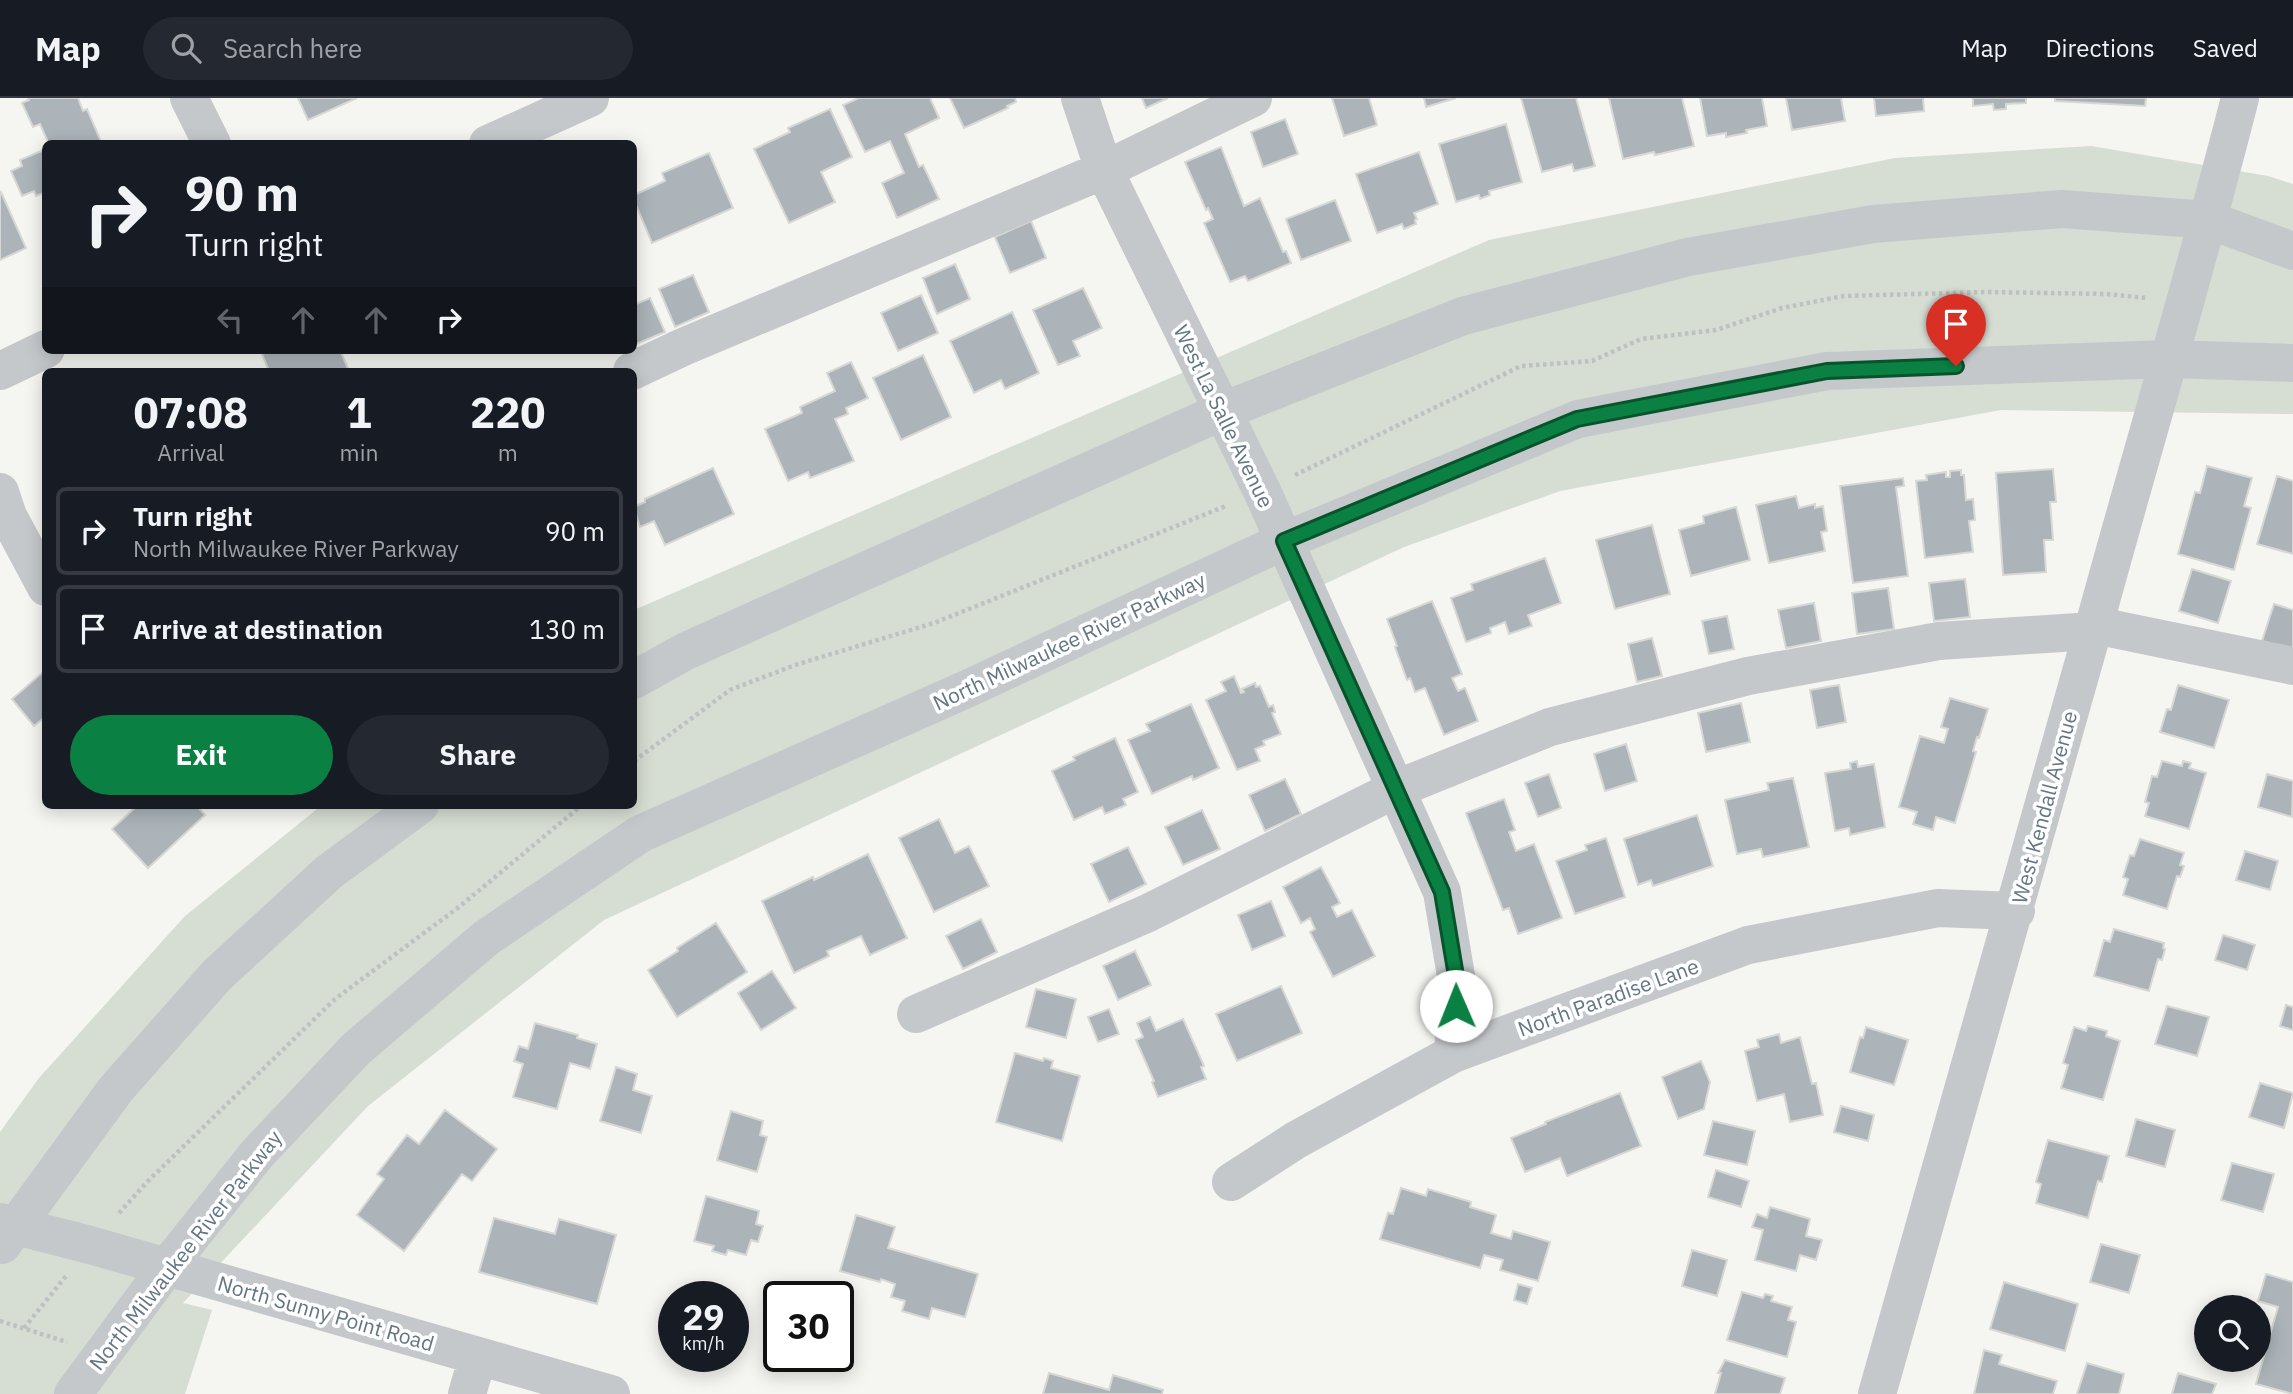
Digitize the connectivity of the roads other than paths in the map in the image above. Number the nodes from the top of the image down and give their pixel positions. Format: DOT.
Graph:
graph roads {
  1 [pos="189,98"];
  2 [pos="590,98"];
  3 [pos="1080,98"];
  4 [pos="1253,98"];
  5 [pos="2240,98"];
  6 [pos="210,140"];
  7 [pos="497,140"];
  8 [pos="1104,170"];
  9 [pos="2209,220"];
  10 [pos="2293,251"];
  11 [pos="42,351"];
  12 [pos="2169,359"];
  13 [pos="2293,363"];
  14 [pos="637,369"];
  15 [pos="0,371"];
  16 [pos="1223,411"];
  17 [pos="0,492"];
  18 [pos="1284,541"];
  19 [pos="42,579"];
  20 [pos="2093,628"];
  21 [pos="2293,666"];
  22 [pos="637,678"];
  23 [pos="1396,789"];
  24 [pos="415,809"];
  25 [pos="2016,911"];
  26 [pos="916,1014"];
  27 [pos="1453,1054"];
  28 [pos="1231,1182"];
  29 [pos="5,1232"];
  30 [pos="166,1268"];
  31 [pos="478,1356"];
  32 [pos="73,1394"];
  33 [pos="467,1394"];
  34 [pos="611,1394"];
  35 [pos="1877,1394"];
  1 -- 6 [label="street"];
  2 -- 7 [label="street"];
  3 -- 8 [label="street, West La Salle Avenue"];
  4 -- 8 [label="street"];
  5 -- 9 [label="street, West Kendall Avenue"];
  8 -- 14 [label="street"];
  8 -- 16 [label="street, West La Salle Avenue"];
  9 -- 10 [label="street"];
  9 -- 12 [label="street, West Kendall Avenue"];
  9 -- 16 [label="street"];
  11 -- 15 [label="street"];
  12 -- 13 [label="street, North Milwaukee River Parkway"];
  12 -- 18 [label="street, North Milwaukee River Parkway"];
  12 -- 20 [label="street, West Kendall Avenue"];
  16 -- 18 [label="street, West La Salle Avenue"];
  16 -- 22 [label="street"];
  17 -- 19 [label="street"];
  18 -- 23 [label="street, West La Salle Avenue"];
  18 -- 30 [label="street, North Milwaukee River Parkway"];
  20 -- 21 [label="street"];
  20 -- 23 [label="street"];
  20 -- 25 [label="street, West Kendall Avenue"];
  23 -- 26 [label="street"];
  23 -- 27 [label="street, West La Salle Avenue"];
  24 -- 29 [label="street"];
  25 -- 27 [label="street, North Paradise Lane"];
  25 -- 35 [label="street, West Kendall Avenue"];
  27 -- 28 [label="street, North Paradise Lane"];
  29 -- 30 [label="street, North Sunny Point Road"];
  30 -- 31 [label="street, North Sunny Point Road"];
  30 -- 32 [label="street, North Milwaukee River Parkway"];
  31 -- 33 [label="street"];
  31 -- 34 [label="street, North Sunny Point Road"];
}
